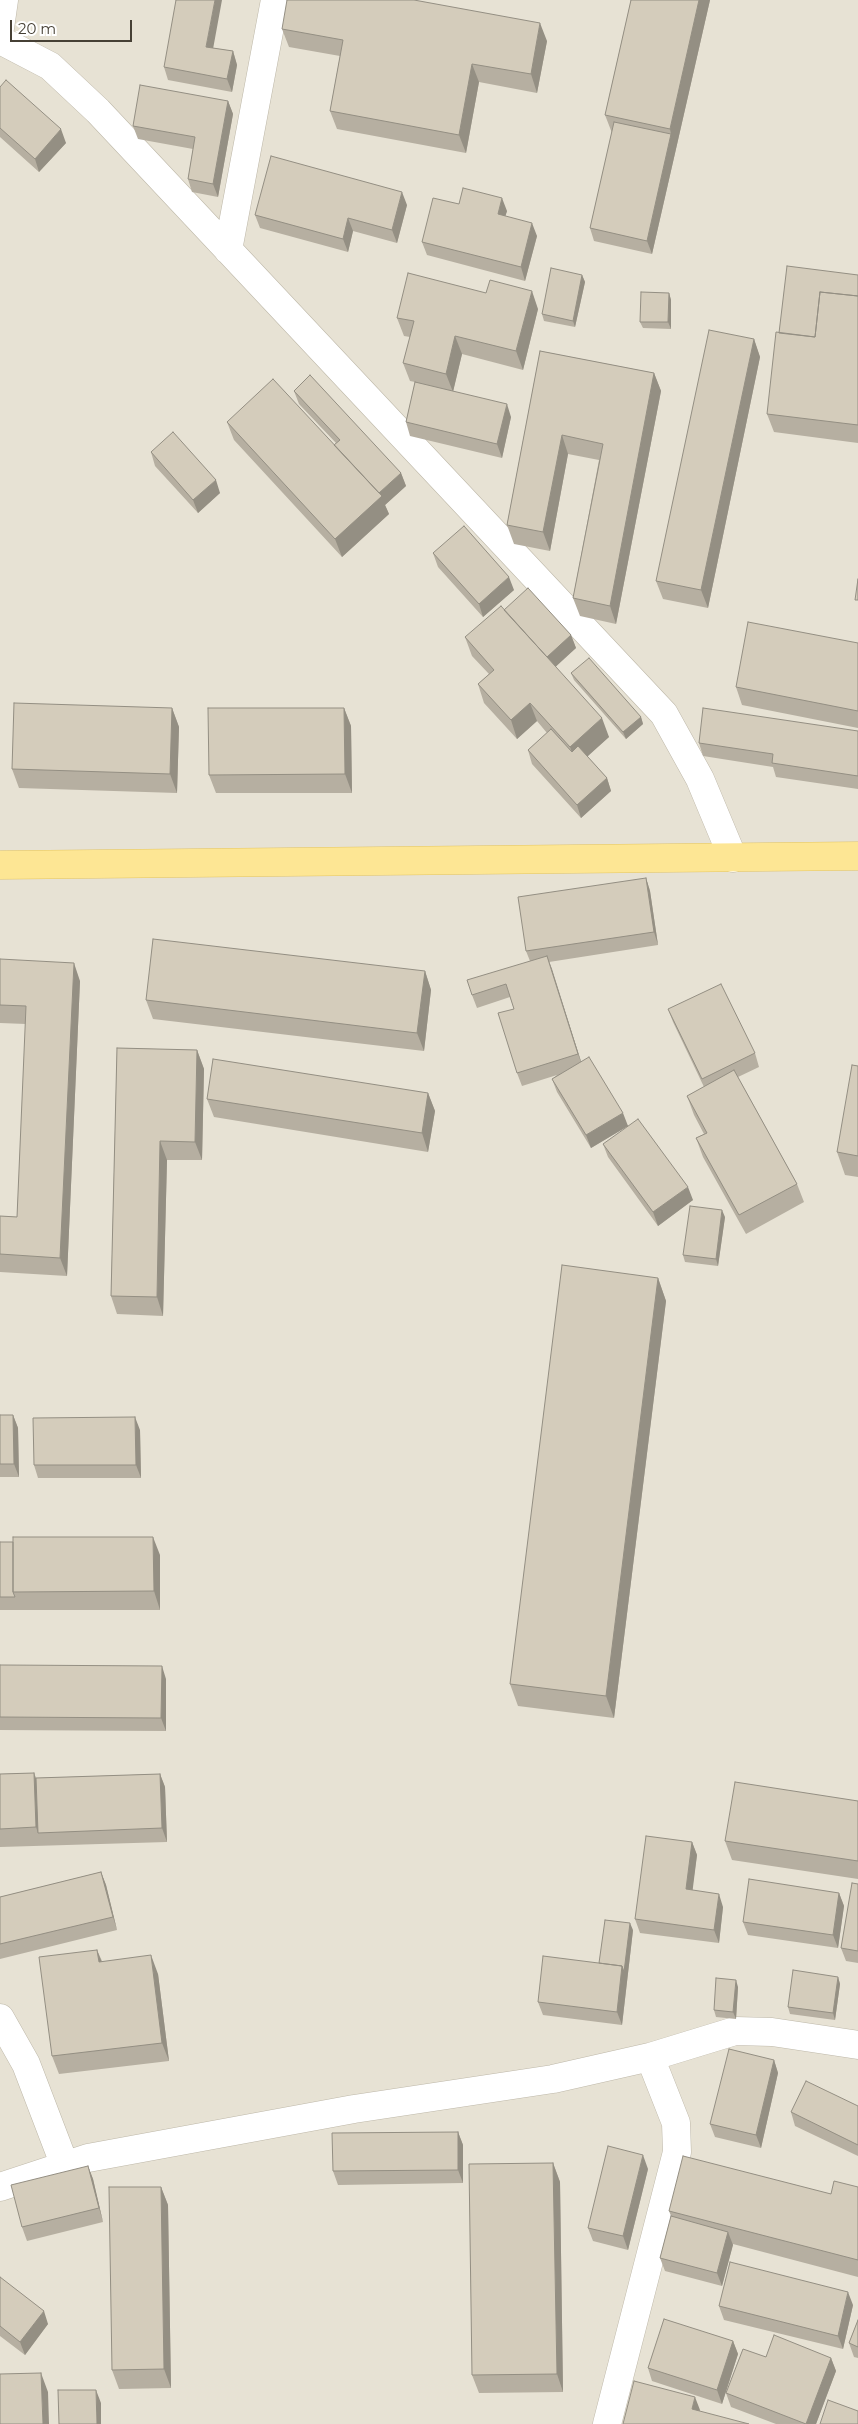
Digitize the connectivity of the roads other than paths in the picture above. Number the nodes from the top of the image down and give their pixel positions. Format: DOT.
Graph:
graph roads {
  1 [pos="4,0"];
  2 [pos="275,0"];
  3 [pos="0,28"];
  4 [pos="0,40"];
  5 [pos="228,250"];
  6 [pos="858,856"];
  7 [pos="733,858"];
  8 [pos="0,865"];
  9 [pos="0,2018"];
  10 [pos="858,2045"];
  11 [pos="650,2057"];
  12 [pos="65,2166"];
  13 [pos="0,2187"];
  14 [pos="607,2424"];
  1 -- 3 [label="street"];
  2 -- 5 [label="street"];
  4 -- 5 [label="street"];
  5 -- 7 [label="street"];
  6 -- 7 [label="main road"];
  7 -- 8 [label="main road"];
  9 -- 12 [label="street"];
  10 -- 11 [label="street"];
  11 -- 12 [label="street"];
  11 -- 14 [label="street"];
  12 -- 13 [label="street"];
}
